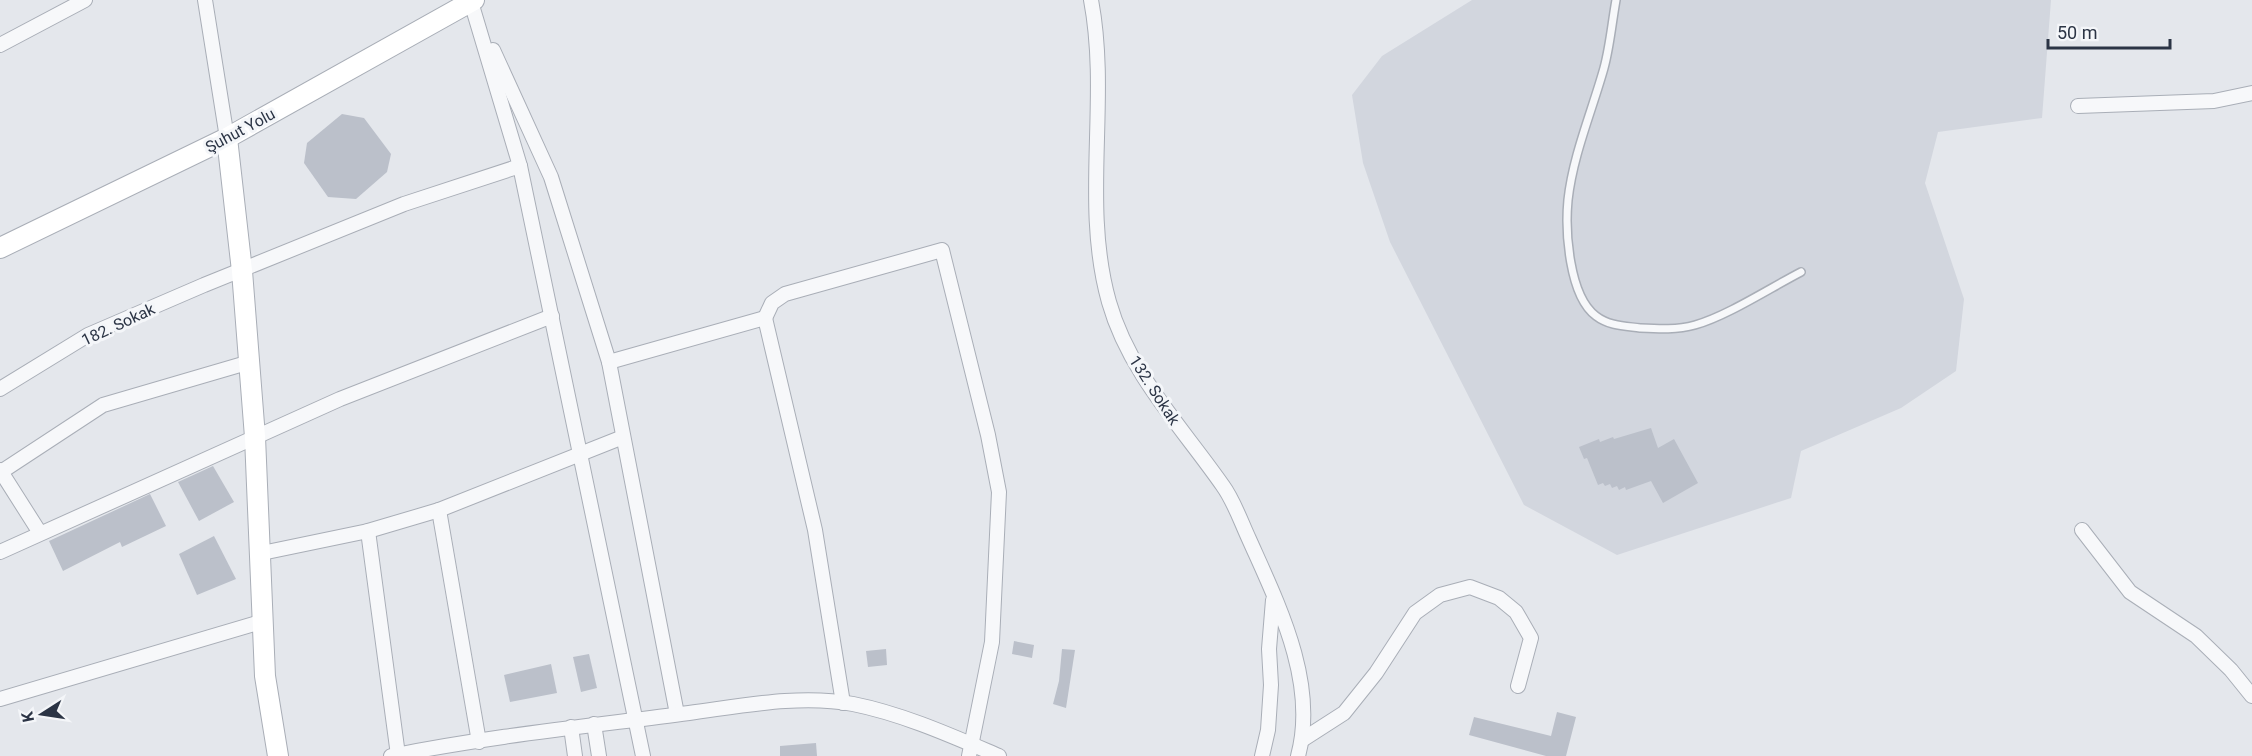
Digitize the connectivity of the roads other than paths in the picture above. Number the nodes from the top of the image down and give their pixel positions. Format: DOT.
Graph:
graph roads {
  1 [pos="86,0"];
  2 [pos="205,0"];
  3 [pos="1091,0"];
  4 [pos="1616,0"];
  5 [pos="472,1"];
  6 [pos="0,45"];
  7 [pos="2252,93"];
  8 [pos="2078,106"];
  9 [pos="227,138"];
  10 [pos="520,166"];
  11 [pos="0,248"];
  12 [pos="242,271"];
  13 [pos="1801,272"];
  14 [pos="552,316"];
  15 [pos="765,318"];
  16 [pos="250,362"];
  17 [pos="609,362"];
  18 [pos="0,389"];
  19 [pos="255,437"];
  20 [pos="623,437"];
  21 [pos="580,453"];
  22 [pos="1,471"];
  23 [pos="439,510"];
  24 [pos="2082,530"];
  25 [pos="368,531"];
  26 [pos="40,533"];
  27 [pos="0,552"];
  28 [pos="262,553"];
  29 [pos="1272,592"];
  30 [pos="264,621"];
  31 [pos="1518,686"];
  32 [pos="2252,696"];
  33 [pos="0,699"];
  34 [pos="843,703"];
  35 [pos="677,714"];
  36 [pos="636,719"];
  37 [pos="594,724"];
  38 [pos="571,727"];
  39 [pos="1302,740"];
  40 [pos="479,742"];
  41 [pos="970,750"];
  42 [pos="395,755"];
  43 [pos="278,756"];
  44 [pos="575,756"];
  45 [pos="599,756"];
  46 [pos="643,756"];
  47 [pos="999,756"];
  48 [pos="1262,756"];
  49 [pos="1298,756"];
  1 -- 6 [label="street"];
  2 -- 9 [label="street"];
  3 -- 29 [label="street, 132. Sokak"];
  4 -- 13 [label="lane"];
  5 -- 9 [label="street, Şuhut Yolu"];
  5 -- 10 [label="street"];
  5 -- 17 [label="street"];
  7 -- 8 [label="street"];
  9 -- 11 [label="street, Şuhut Yolu"];
  9 -- 12 [label="street"];
  10 -- 12 [label="street, 182. Sokak"];
  10 -- 14 [label="street"];
  12 -- 16 [label="street"];
  12 -- 18 [label="street, 182. Sokak"];
  14 -- 19 [label="street"];
  14 -- 21 [label="street"];
  15 -- 17 [label="street"];
  15 -- 34 [label="street"];
  15 -- 41 [label="street"];
  16 -- 19 [label="street"];
  16 -- 22 [label="street"];
  17 -- 20 [label="street"];
  19 -- 26 [label="street"];
  19 -- 28 [label="street"];
  20 -- 21 [label="street"];
  20 -- 35 [label="street"];
  21 -- 23 [label="street"];
  21 -- 36 [label="street"];
  22 -- 26 [label="street"];
  23 -- 25 [label="street"];
  23 -- 40 [label="street"];
  24 -- 32 [label="street"];
  25 -- 28 [label="street"];
  25 -- 42 [label="street"];
  26 -- 27 [label="street"];
  28 -- 30 [label="street"];
  29 -- 39 [label="street, 132. Sokak"];
  29 -- 48 [label="street"];
  30 -- 33 [label="street"];
  30 -- 43 [label="street"];
  31 -- 39 [label="street"];
  34 -- 35 [label="street"];
  34 -- 41 [label="street"];
  35 -- 36 [label="street"];
  36 -- 37 [label="street"];
  36 -- 46 [label="street"];
  37 -- 38 [label="street"];
  37 -- 45 [label="street"];
  38 -- 40 [label="street"];
  38 -- 44 [label="street"];
  39 -- 49 [label="street, 132. Sokak"];
  40 -- 42 [label="street"];
  41 -- 47 [label="street"];
}
